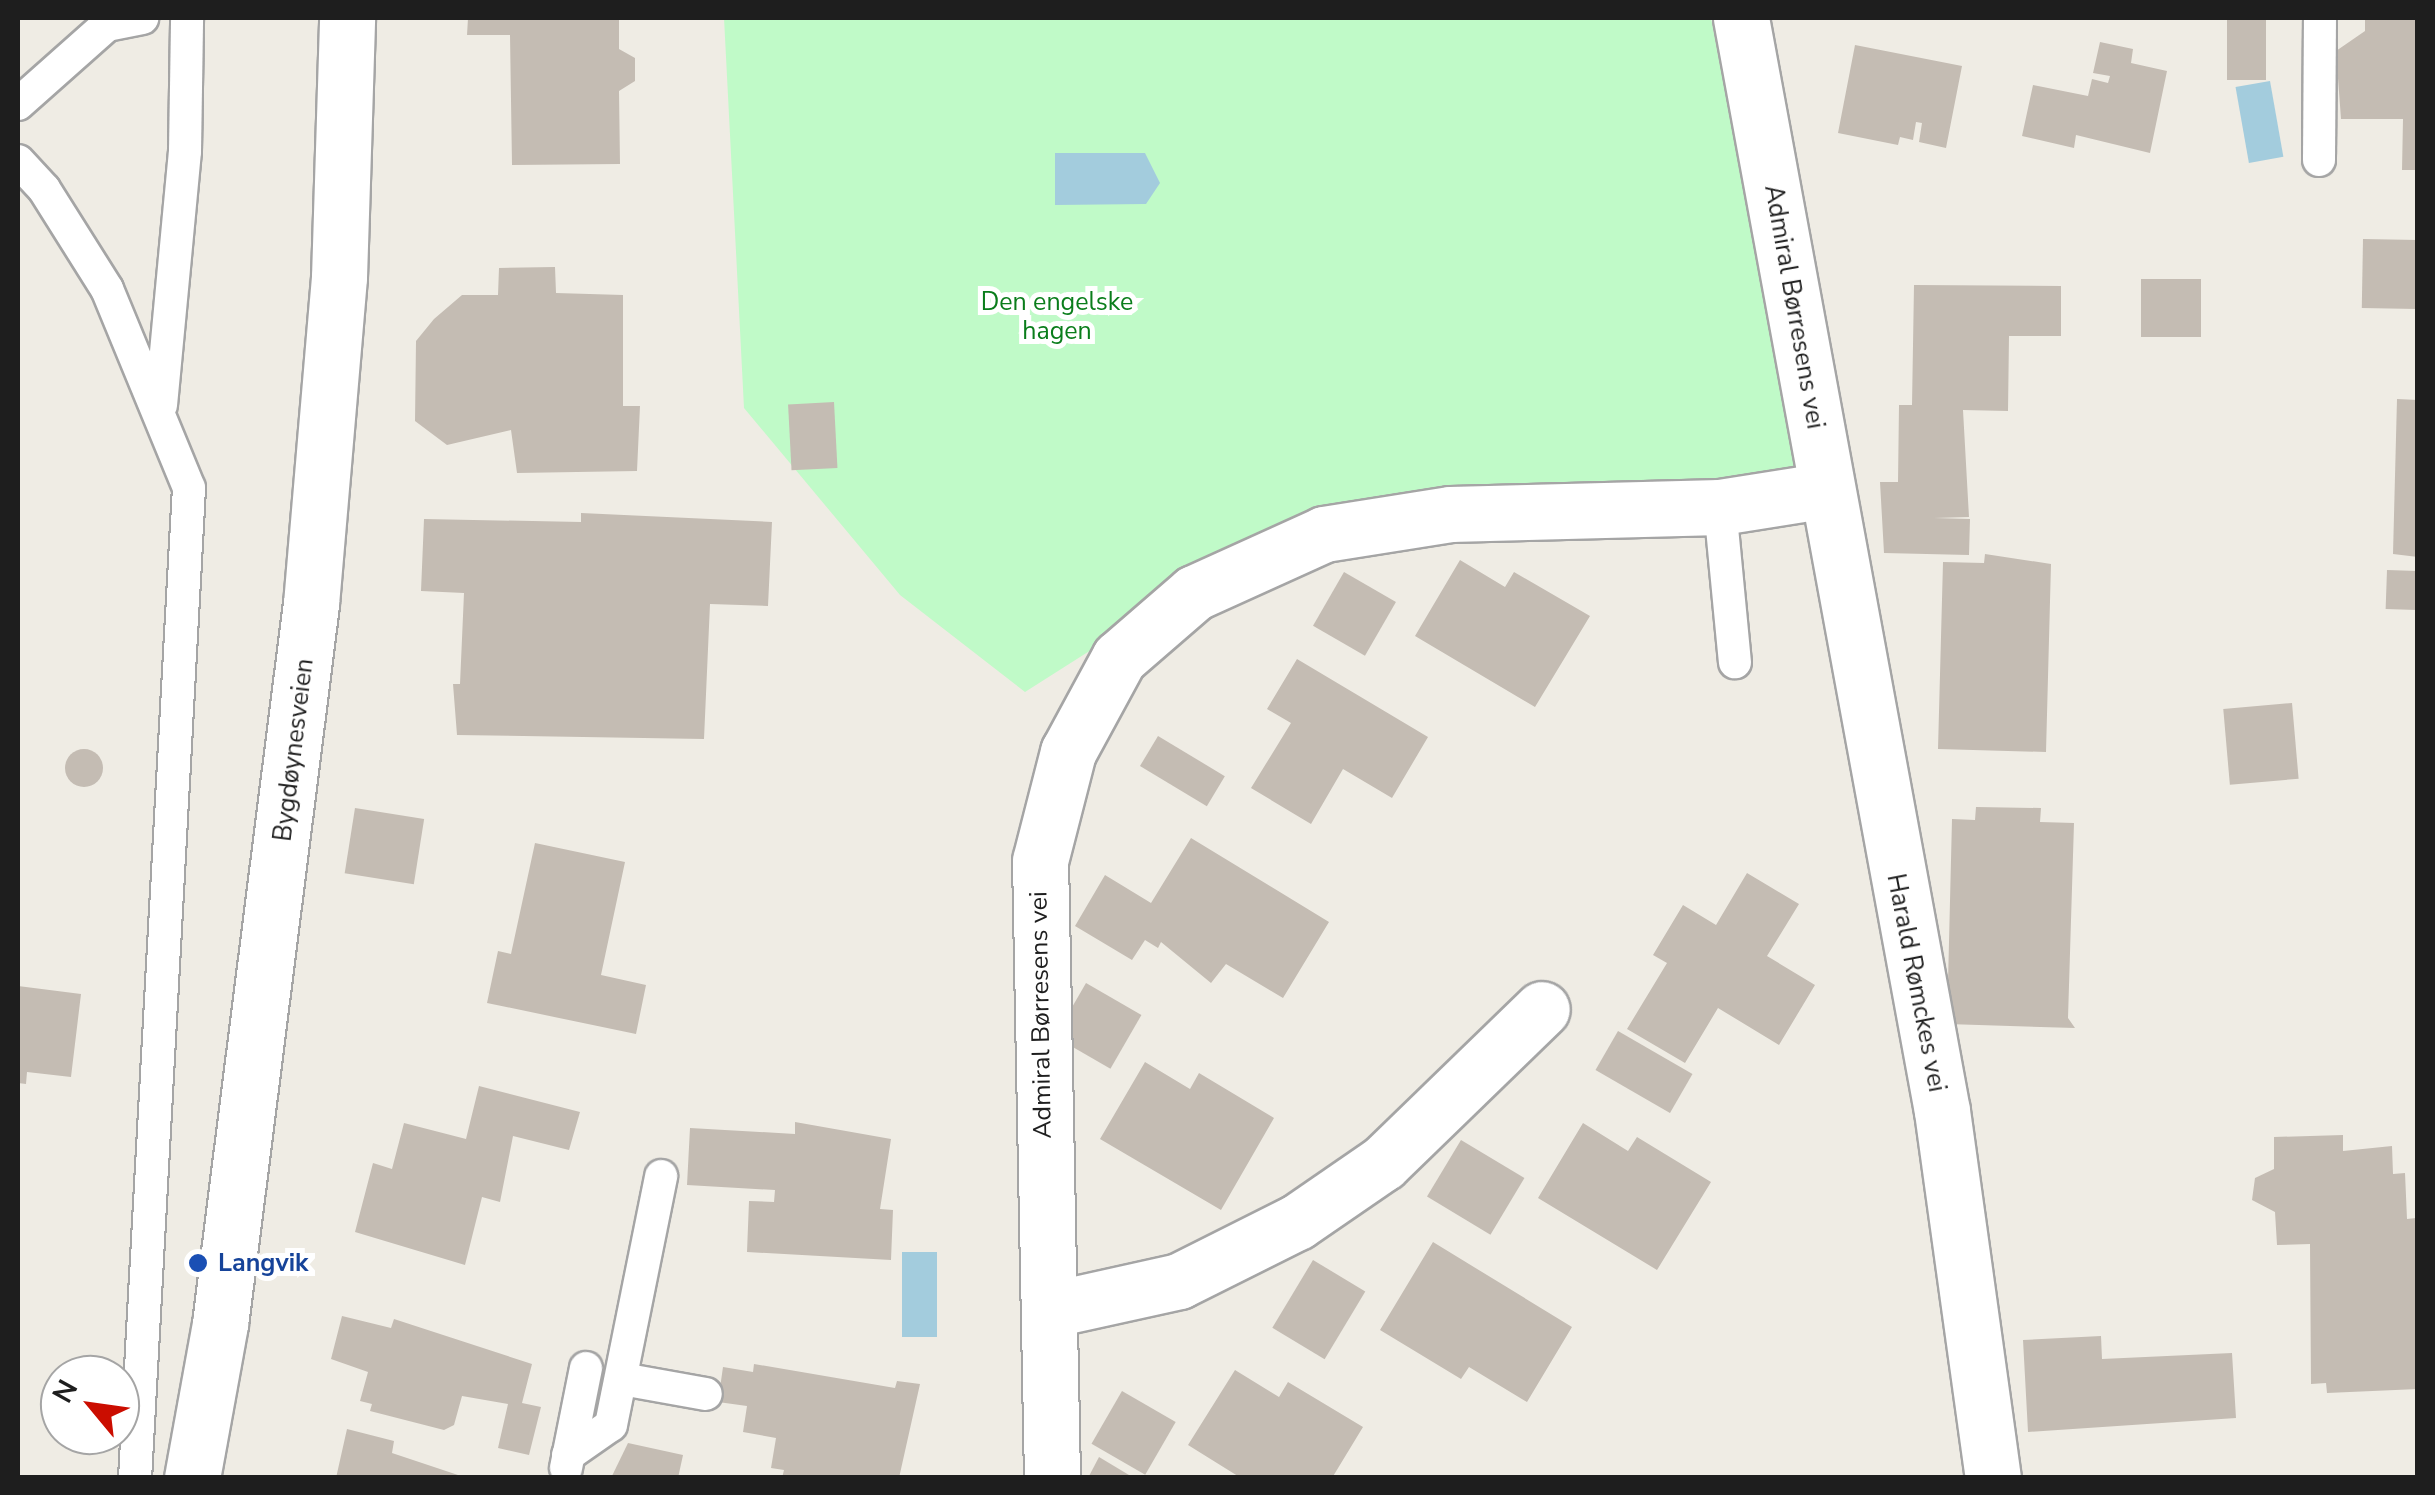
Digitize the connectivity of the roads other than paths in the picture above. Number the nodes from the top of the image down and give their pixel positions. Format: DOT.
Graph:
graph roads {
  1 [pos="142,18"];
  2 [pos="187,18"];
  3 [pos="347,18"];
  4 [pos="1741,18"];
  5 [pos="2320,18"];
  6 [pos="18,104"];
  7 [pos="2319,160"];
  8 [pos="18,161"];
  9 [pos="161,405"];
  10 [pos="1827,490"];
  11 [pos="1720,506"];
  12 [pos="1735,662"];
  13 [pos="1542,1009"];
  14 [pos="662,1176"];
  15 [pos="1053,1309"];
  16 [pos="586,1368"];
  17 [pos="622,1380"];
  18 [pos="706,1394"];
  19 [pos="566,1466"];
  20 [pos="135,1478"];
  21 [pos="192,1478"];
  22 [pos="1052,1478"];
  23 [pos="1993,1478"];
  1 -- 6 [label="lane"];
  2 -- 9 [label="lane"];
  3 -- 21 [label="street, Bygdøynesveien"];
  4 -- 10 [label="street, Admiral Børresens vei"];
  5 -- 7 [label="lane"];
  8 -- 9 [label="lane"];
  9 -- 20 [label="lane"];
  10 -- 11 [label="street, Admiral Børresens vei"];
  10 -- 23 [label="street, Harald Rømckes vei"];
  11 -- 12 [label="lane"];
  11 -- 15 [label="street, Admiral Børresens vei"];
  13 -- 15 [label="street"];
  14 -- 17 [label="lane"];
  15 -- 22 [label="street, Admiral Børresens vei"];
  16 -- 19 [label="lane"];
  17 -- 18 [label="lane"];
  17 -- 19 [label="lane"];
}
